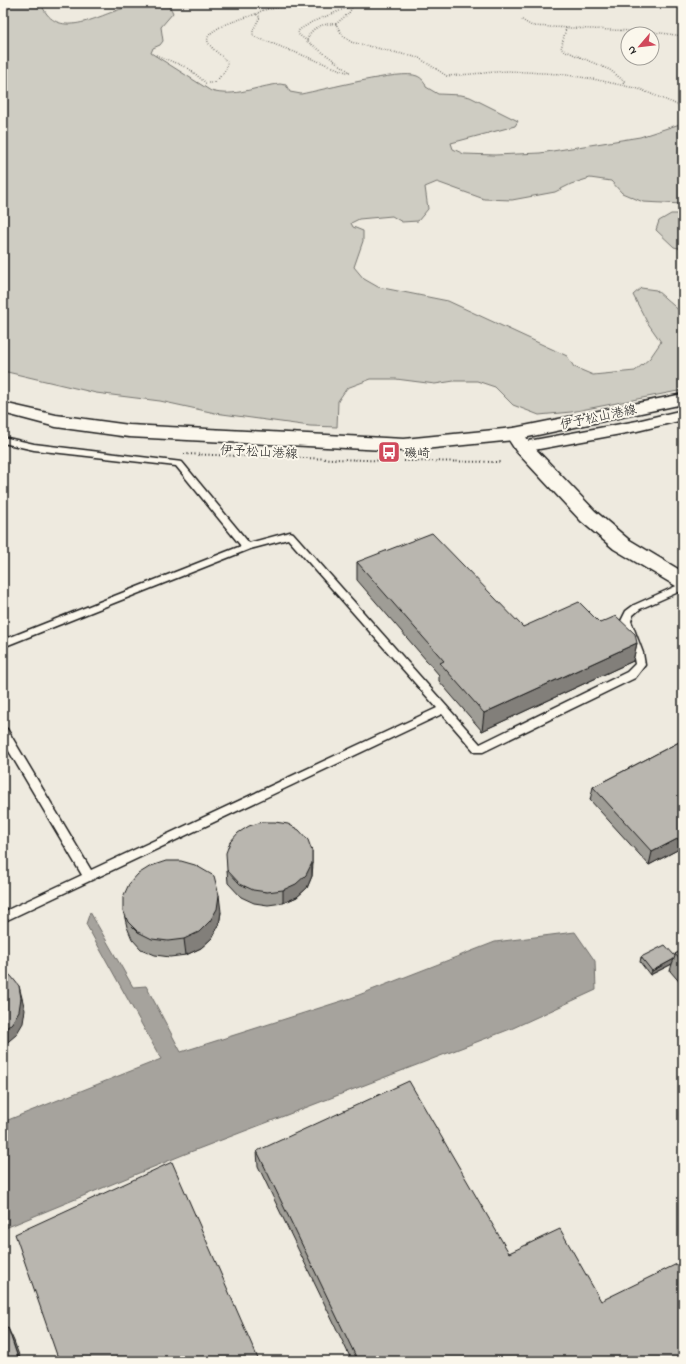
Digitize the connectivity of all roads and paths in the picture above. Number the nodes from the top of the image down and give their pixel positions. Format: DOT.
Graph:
graph roads {
  1 [pos="281,3"];
  2 [pos="311,3"];
  3 [pos="359,3"];
  4 [pos="352,7"];
  5 [pos="263,10"];
  6 [pos="256,14"];
  7 [pos="522,20"];
  8 [pos="336,24"];
  9 [pos="566,28"];
  10 [pos="683,36"];
  11 [pos="307,41"];
  12 [pos="156,55"];
  13 [pos="623,85"];
  14 [pos="683,107"];
  15 [pos="683,398"];
  16 [pos="3,408"];
  17 [pos="683,415"];
  18 [pos="3,421"];
  19 [pos="3,440"];
  20 [pos="518,440"];
  21 [pos="247,547"];
  22 [pos="683,581"];
  23 [pos="683,586"];
  24 [pos="3,644"];
  25 [pos="443,709"];
  26 [pos="3,732"];
  27 [pos="89,877"];
  28 [pos="3,917"];
  1 -- 5 [label="path"];
  2 -- 5 [label="path"];
  3 -- 4 [label="path"];
  4 -- 8 [label="path"];
  4 -- 11 [label="path"];
  5 -- 6 [label="path"];
  6 -- 11 [label="path"];
  6 -- 12 [label="path"];
  7 -- 9 [label="path"];
  8 -- 11 [label="path"];
  8 -- 13 [label="path"];
  9 -- 10 [label="path"];
  9 -- 13 [label="path"];
  13 -- 14 [label="path"];
  15 -- 20 [label="main road, 伊予松山港線"];
  16 -- 20 [label="main road, 伊予松山港線"];
  17 -- 20 [label="street"];
  18 -- 20 [label="main road, 伊予松山港線"];
  19 -- 21 [label="lane"];
  20 -- 22 [label="main road"];
  21 -- 24 [label="lane"];
  21 -- 25 [label="lane"];
  23 -- 25 [label="lane"];
  25 -- 27 [label="lane"];
  26 -- 27 [label="lane"];
  27 -- 28 [label="lane"];
}
